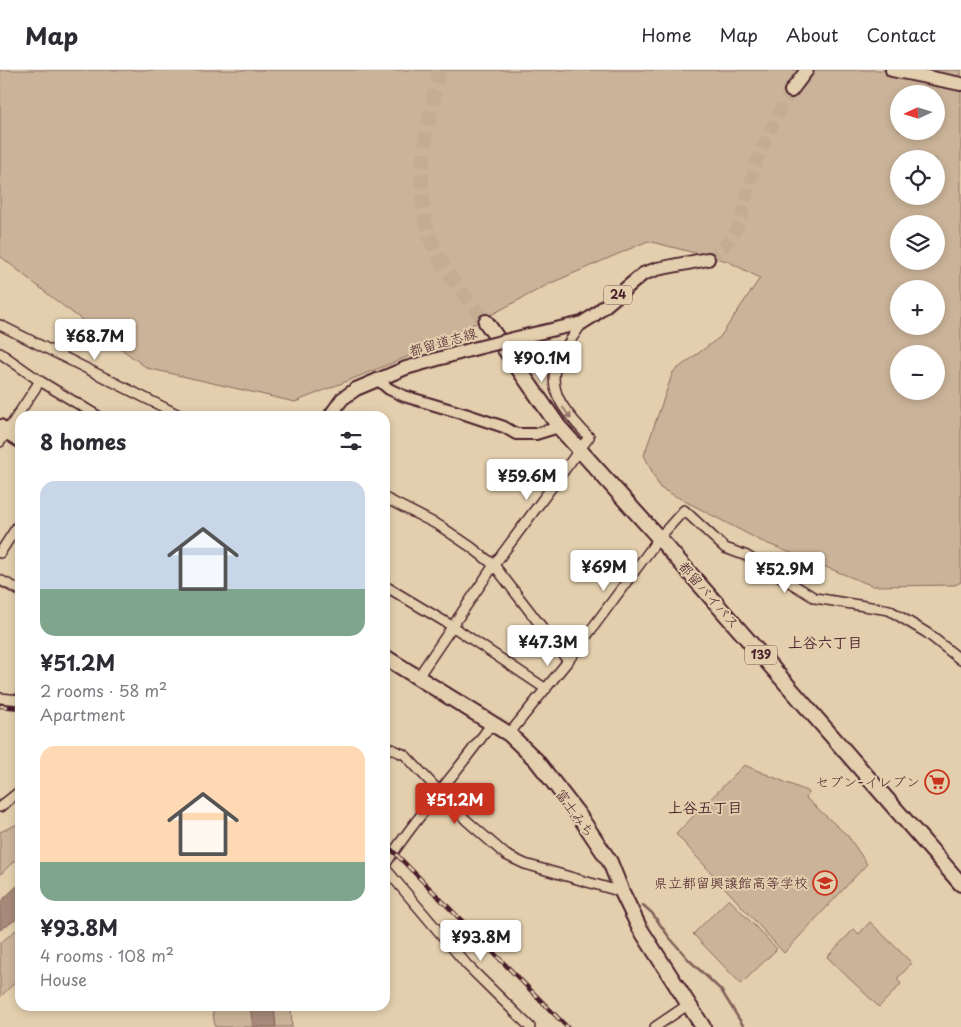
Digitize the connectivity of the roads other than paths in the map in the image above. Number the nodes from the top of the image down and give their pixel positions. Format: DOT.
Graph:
graph roads {
  1 [pos="807,70"];
  2 [pos="892,70"];
  3 [pos="961,84"];
  4 [pos="791,90"];
  5 [pos="708,259"];
  6 [pos="486,322"];
  7 [pos="582,323"];
  8 [pos="0,325"];
  9 [pos="0,354"];
  10 [pos="377,379"];
  11 [pos="40,381"];
  12 [pos="18,411"];
  13 [pos="90,411"];
  14 [pos="171,411"];
  15 [pos="333,411"];
  16 [pos="15,416"];
  17 [pos="558,427"];
  18 [pos="2,434"];
  19 [pos="15,438"];
  20 [pos="580,451"];
  21 [pos="390,501"];
  22 [pos="15,530"];
  23 [pos="659,538"];
  24 [pos="0,553"];
  25 [pos="494,565"];
  26 [pos="0,580"];
  27 [pos="15,588"];
  28 [pos="390,589"];
  29 [pos="452,626"];
  30 [pos="390,660"];
  31 [pos="961,660"];
  32 [pos="568,661"];
  33 [pos="418,676"];
  34 [pos="546,689"];
  35 [pos="0,698"];
  36 [pos="15,700"];
  37 [pos="492,723"];
  38 [pos="509,734"];
  39 [pos="390,748"];
  40 [pos="438,792"];
  41 [pos="15,795"];
  42 [pos="0,807"];
  43 [pos="390,859"];
  44 [pos="390,872"];
  45 [pos="961,884"];
  46 [pos="622,892"];
  47 [pos="690,1004"];
  48 [pos="530,1027"];
  49 [pos="655,1027"];
  50 [pos="703,1027"];
  1 -- 4 [label="main road"];
  2 -- 3 [label="main road"];
  5 -- 7 [label="main road, 都留道志線 / 24"];
  6 -- 17 [label="highway, 都留バイパス / 139"];
  7 -- 10 [label="main road, 都留道志線 / 24, bridge"];
  7 -- 20 [label="street, one-way"];
  8 -- 14 [label="street"];
  9 -- 11 [label="street"];
  10 -- 15 [label="main road, 都留道志線 / 24"];
  10 -- 17 [label="street"];
  11 -- 12 [label="street"];
  11 -- 13 [label="street"];
  16 -- 18 [label="street"];
  17 -- 20 [label="highway, 都留バイパス / 139"];
  18 -- 19 [label="highway"];
  20 -- 23 [label="highway, 都留バイパス / 139"];
  20 -- 25 [label="street"];
  21 -- 25 [label="street"];
  22 -- 24 [label="street"];
  23 -- 31 [label="street"];
  23 -- 32 [label="street"];
  23 -- 45 [label="highway, 都留バイパス / 139"];
  25 -- 29 [label="street"];
  25 -- 32 [label="street"];
  26 -- 27 [label="street"];
  28 -- 29 [label="street"];
  29 -- 33 [label="street"];
  29 -- 34 [label="street"];
  30 -- 33 [label="highway, 富士みち"];
  32 -- 34 [label="street"];
  33 -- 37 [label="highway, 富士みち"];
  34 -- 38 [label="street"];
  35 -- 36 [label="street"];
  37 -- 38 [label="highway, 富士みち"];
  37 -- 40 [label="street"];
  38 -- 46 [label="highway, 富士みち"];
  39 -- 40 [label="street"];
  40 -- 43 [label="street"];
  40 -- 46 [label="street"];
  41 -- 42 [label="street"];
  44 -- 48 [label="street"];
  46 -- 47 [label="highway, 富士みち"];
  47 -- 49 [label="street"];
  47 -- 50 [label="highway, 富士みち"];
}
